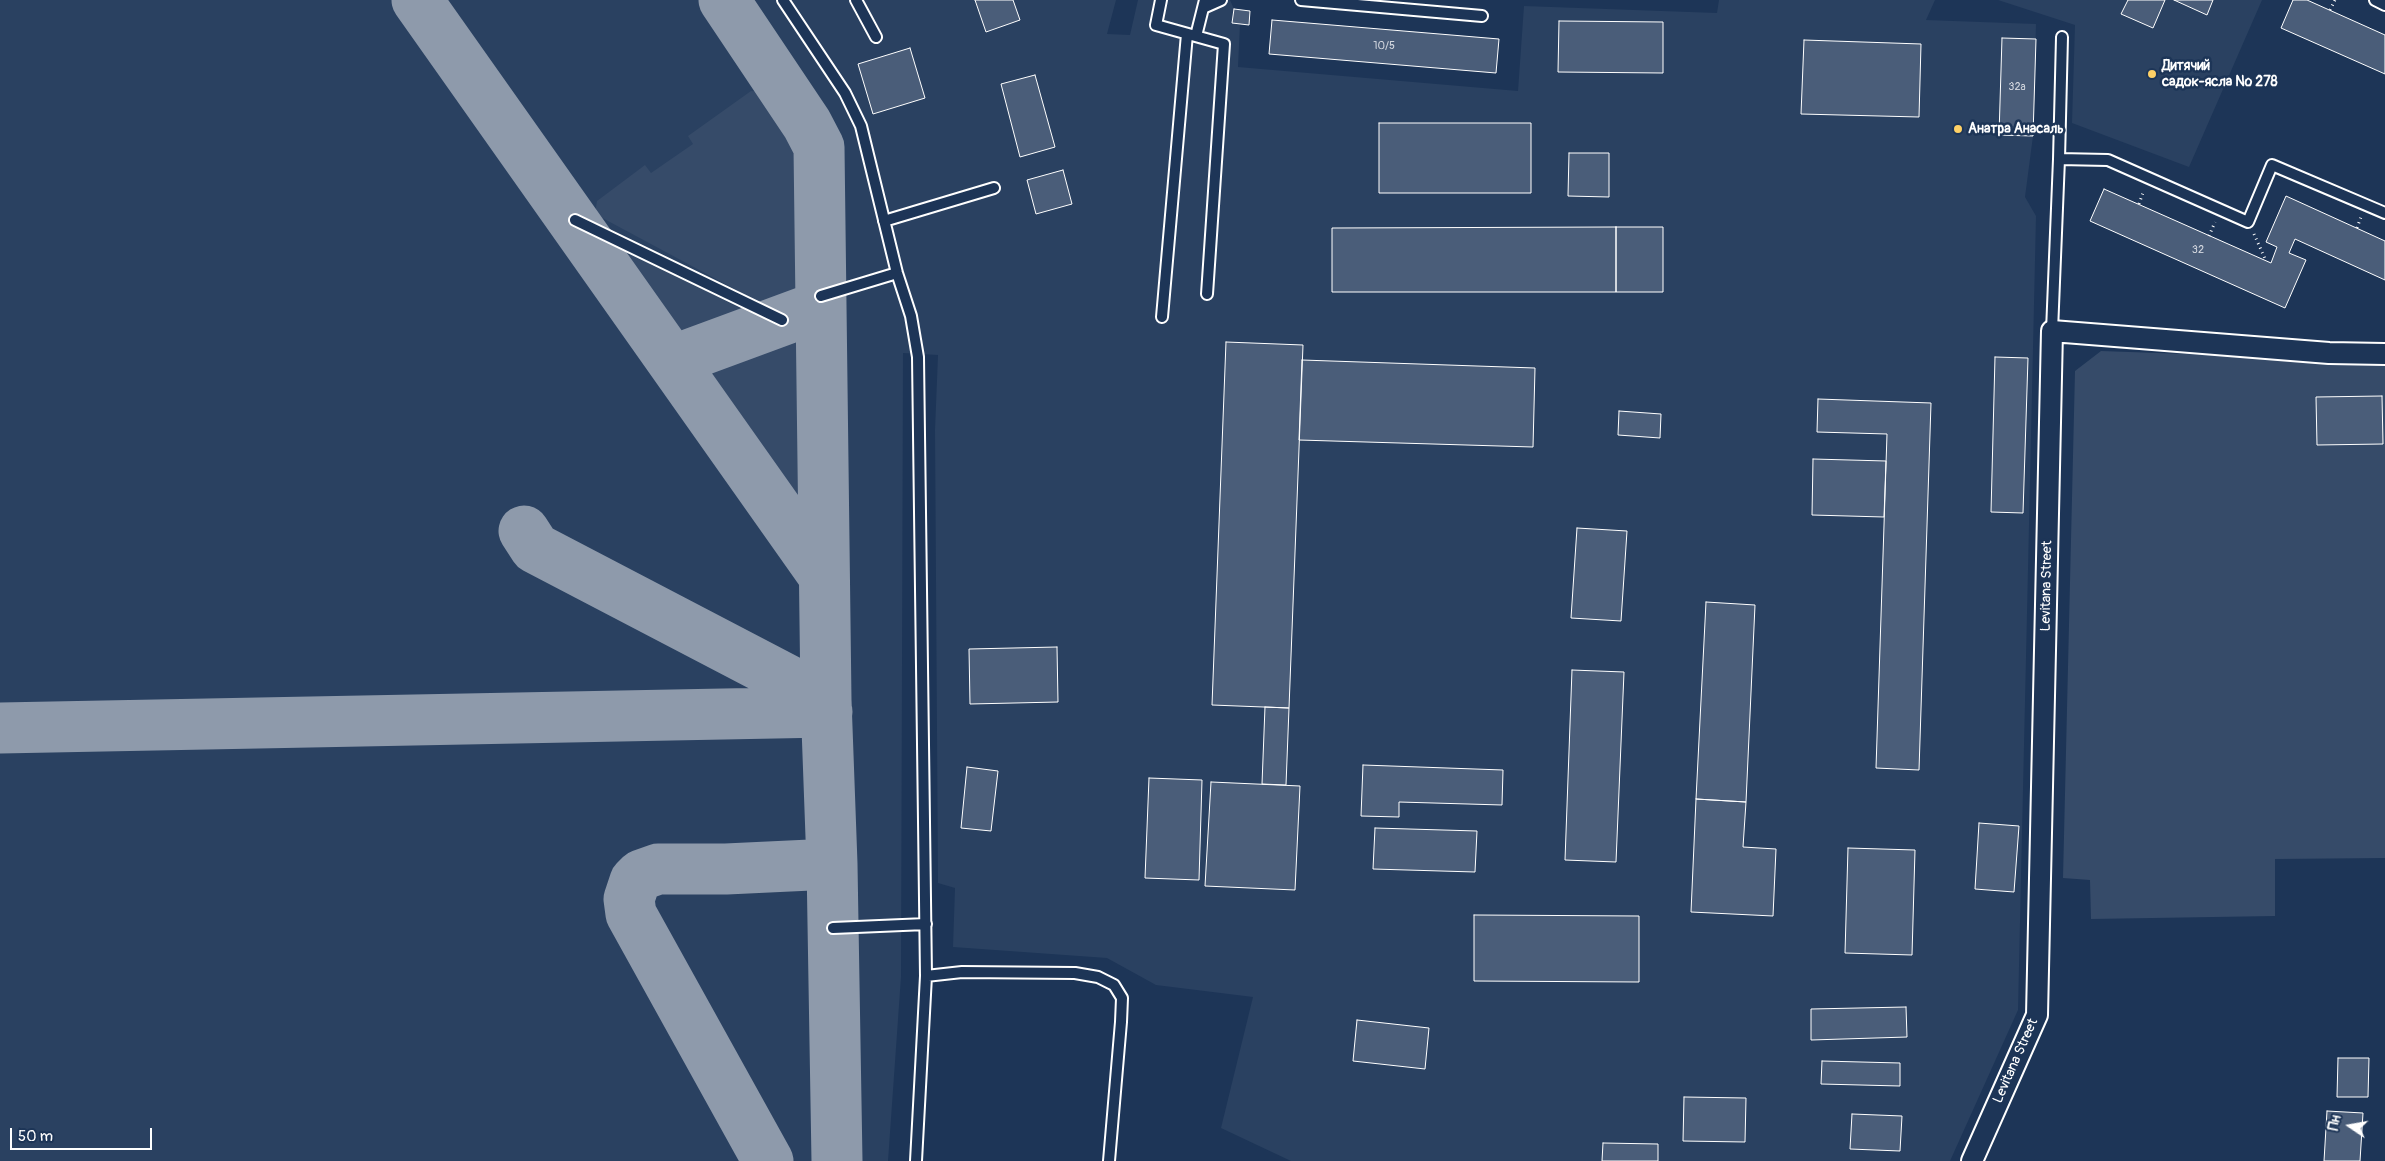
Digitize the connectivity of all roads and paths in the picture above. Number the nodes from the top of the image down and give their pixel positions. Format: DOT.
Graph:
graph roads {
  1 [pos="783,0"];
  2 [pos="856,0"];
  3 [pos="1161,0"];
  4 [pos="1222,0"];
  5 [pos="1301,0"];
  6 [pos="2335,0"];
  7 [pos="2374,0"];
  8 [pos="1204,4"];
  9 [pos="2385,5"];
  10 [pos="2330,10"];
  11 [pos="1482,16"];
  12 [pos="1192,35"];
  13 [pos="876,37"];
  14 [pos="2062,37"];
  15 [pos="2058,159"];
  16 [pos="994,188"];
  17 [pos="2385,213"];
  18 [pos="575,220"];
  19 [pos="884,220"];
  20 [pos="2248,222"];
  21 [pos="2266,261"];
  22 [pos="897,273"];
  23 [pos="1206,294"];
  24 [pos="821,296"];
  25 [pos="1162,317"];
  26 [pos="782,320"];
  27 [pos="2052,331"];
  28 [pos="2385,354"];
  29 [pos="926,924"];
  30 [pos="833,928"];
  31 [pos="926,976"];
  32 [pos="916,1161"];
  33 [pos="1109,1161"];
  34 [pos="1972,1161"];
  1 -- 19 [label="lane"];
  2 -- 13 [label="lane"];
  3 -- 12 [label="lane"];
  4 -- 8 [label="lane"];
  5 -- 11 [label="lane"];
  6 -- 10 [label="path"];
  7 -- 9 [label="lane"];
  8 -- 12 [label="lane"];
  12 -- 23 [label="lane"];
  12 -- 25 [label="lane"];
  14 -- 15 [label="lane"];
  15 -- 20 [label="lane"];
  15 -- 27 [label="lane"];
  16 -- 19 [label="lane"];
  17 -- 20 [label="lane"];
  18 -- 26 [label="lane"];
  19 -- 22 [label="lane"];
  20 -- 21 [label="path"];
  22 -- 24 [label="lane"];
  22 -- 29 [label="lane"];
  27 -- 28 [label="street"];
  27 -- 34 [label="street, Levitana Street"];
  29 -- 30 [label="lane"];
  29 -- 31 [label="lane"];
  31 -- 32 [label="lane"];
  31 -- 33 [label="lane"];
}
